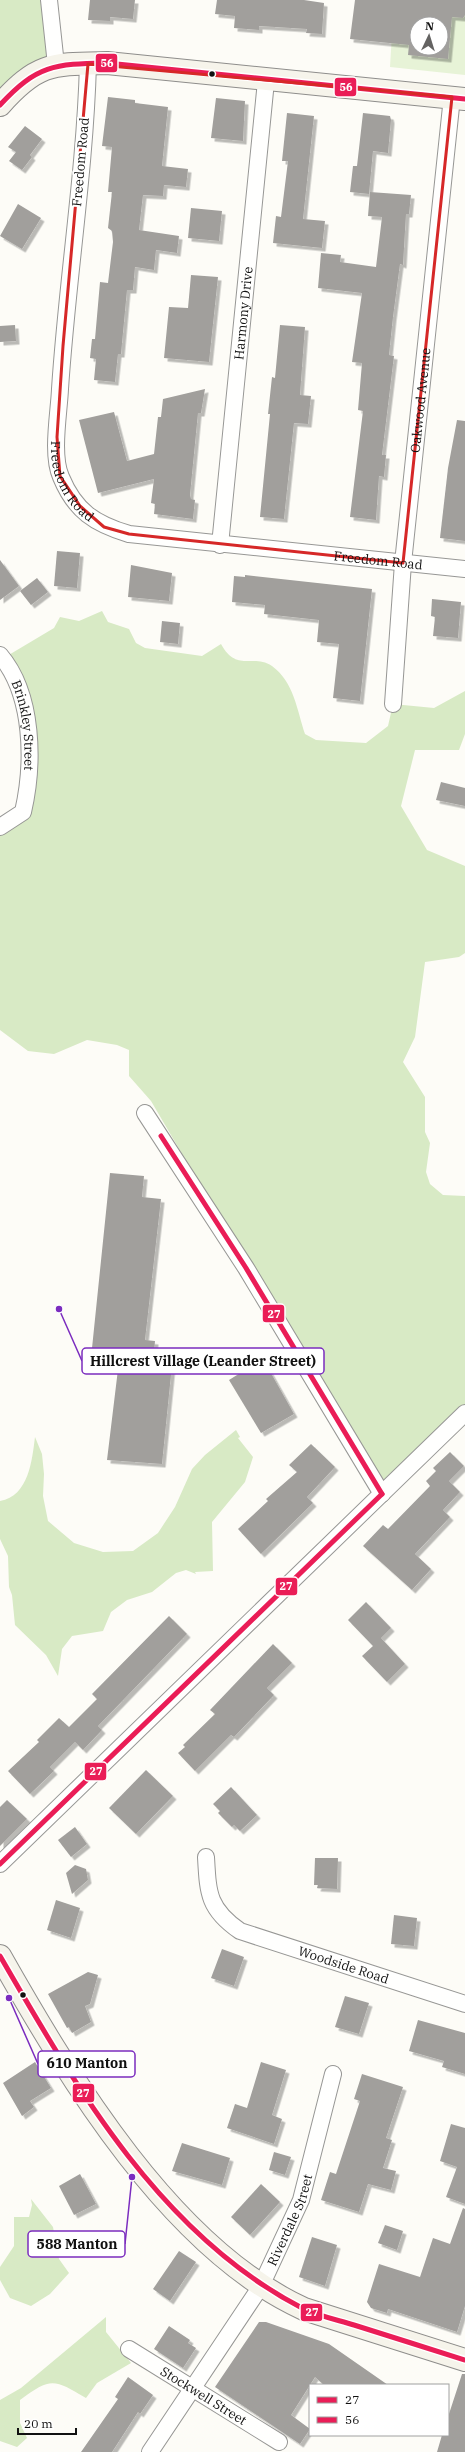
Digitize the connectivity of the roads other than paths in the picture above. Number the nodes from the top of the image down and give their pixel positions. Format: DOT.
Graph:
graph roads {
  1 [pos="49,0"];
  2 [pos="88,64"];
  3 [pos="56,65"];
  4 [pos="266,81"];
  5 [pos="458,98"];
  6 [pos="0,105"];
  7 [pos="220,545"];
  8 [pos="403,563"];
  9 [pos="465,569"];
  10 [pos="0,656"];
  11 [pos="393,704"];
  12 [pos="0,827"];
  13 [pos="145,1113"];
  14 [pos="465,1412"];
  15 [pos="382,1494"];
  16 [pos="206,1857"];
  17 [pos="0,1864"];
  18 [pos="0,1956"];
  19 [pos="465,2004"];
  20 [pos="333,2074"];
  21 [pos="261,2286"];
  22 [pos="129,2349"];
  23 [pos="465,2360"];
  24 [pos="193,2389"];
  25 [pos="279,2442"];
  26 [pos="150,2452"];
  1 -- 3 [label="street"];
  2 -- 3 [label="main road"];
  2 -- 4 [label="main road"];
  2 -- 7 [label="street, Freedom Road"];
  3 -- 6 [label="main road"];
  4 -- 5 [label="main road"];
  4 -- 7 [label="street, Harmony Drive"];
  5 -- 8 [label="street, Oakwood Avenue"];
  7 -- 8 [label="street, Freedom Road"];
  8 -- 9 [label="street, Freedom Road"];
  8 -- 11 [label="street, Oakwood Avenue"];
  10 -- 12 [label="street, Brinkley Street"];
  13 -- 15 [label="street"];
  14 -- 15 [label="street"];
  15 -- 17 [label="street"];
  16 -- 19 [label="street, Woodside Road"];
  18 -- 21 [label="main road"];
  20 -- 21 [label="street, Riverdale Street"];
  21 -- 23 [label="main road"];
  21 -- 24 [label="street, Riverdale Street"];
  22 -- 24 [label="street, Stockwell Street"];
  24 -- 25 [label="street, Stockwell Street"];
  24 -- 26 [label="street, Riverdale Street"];
}
